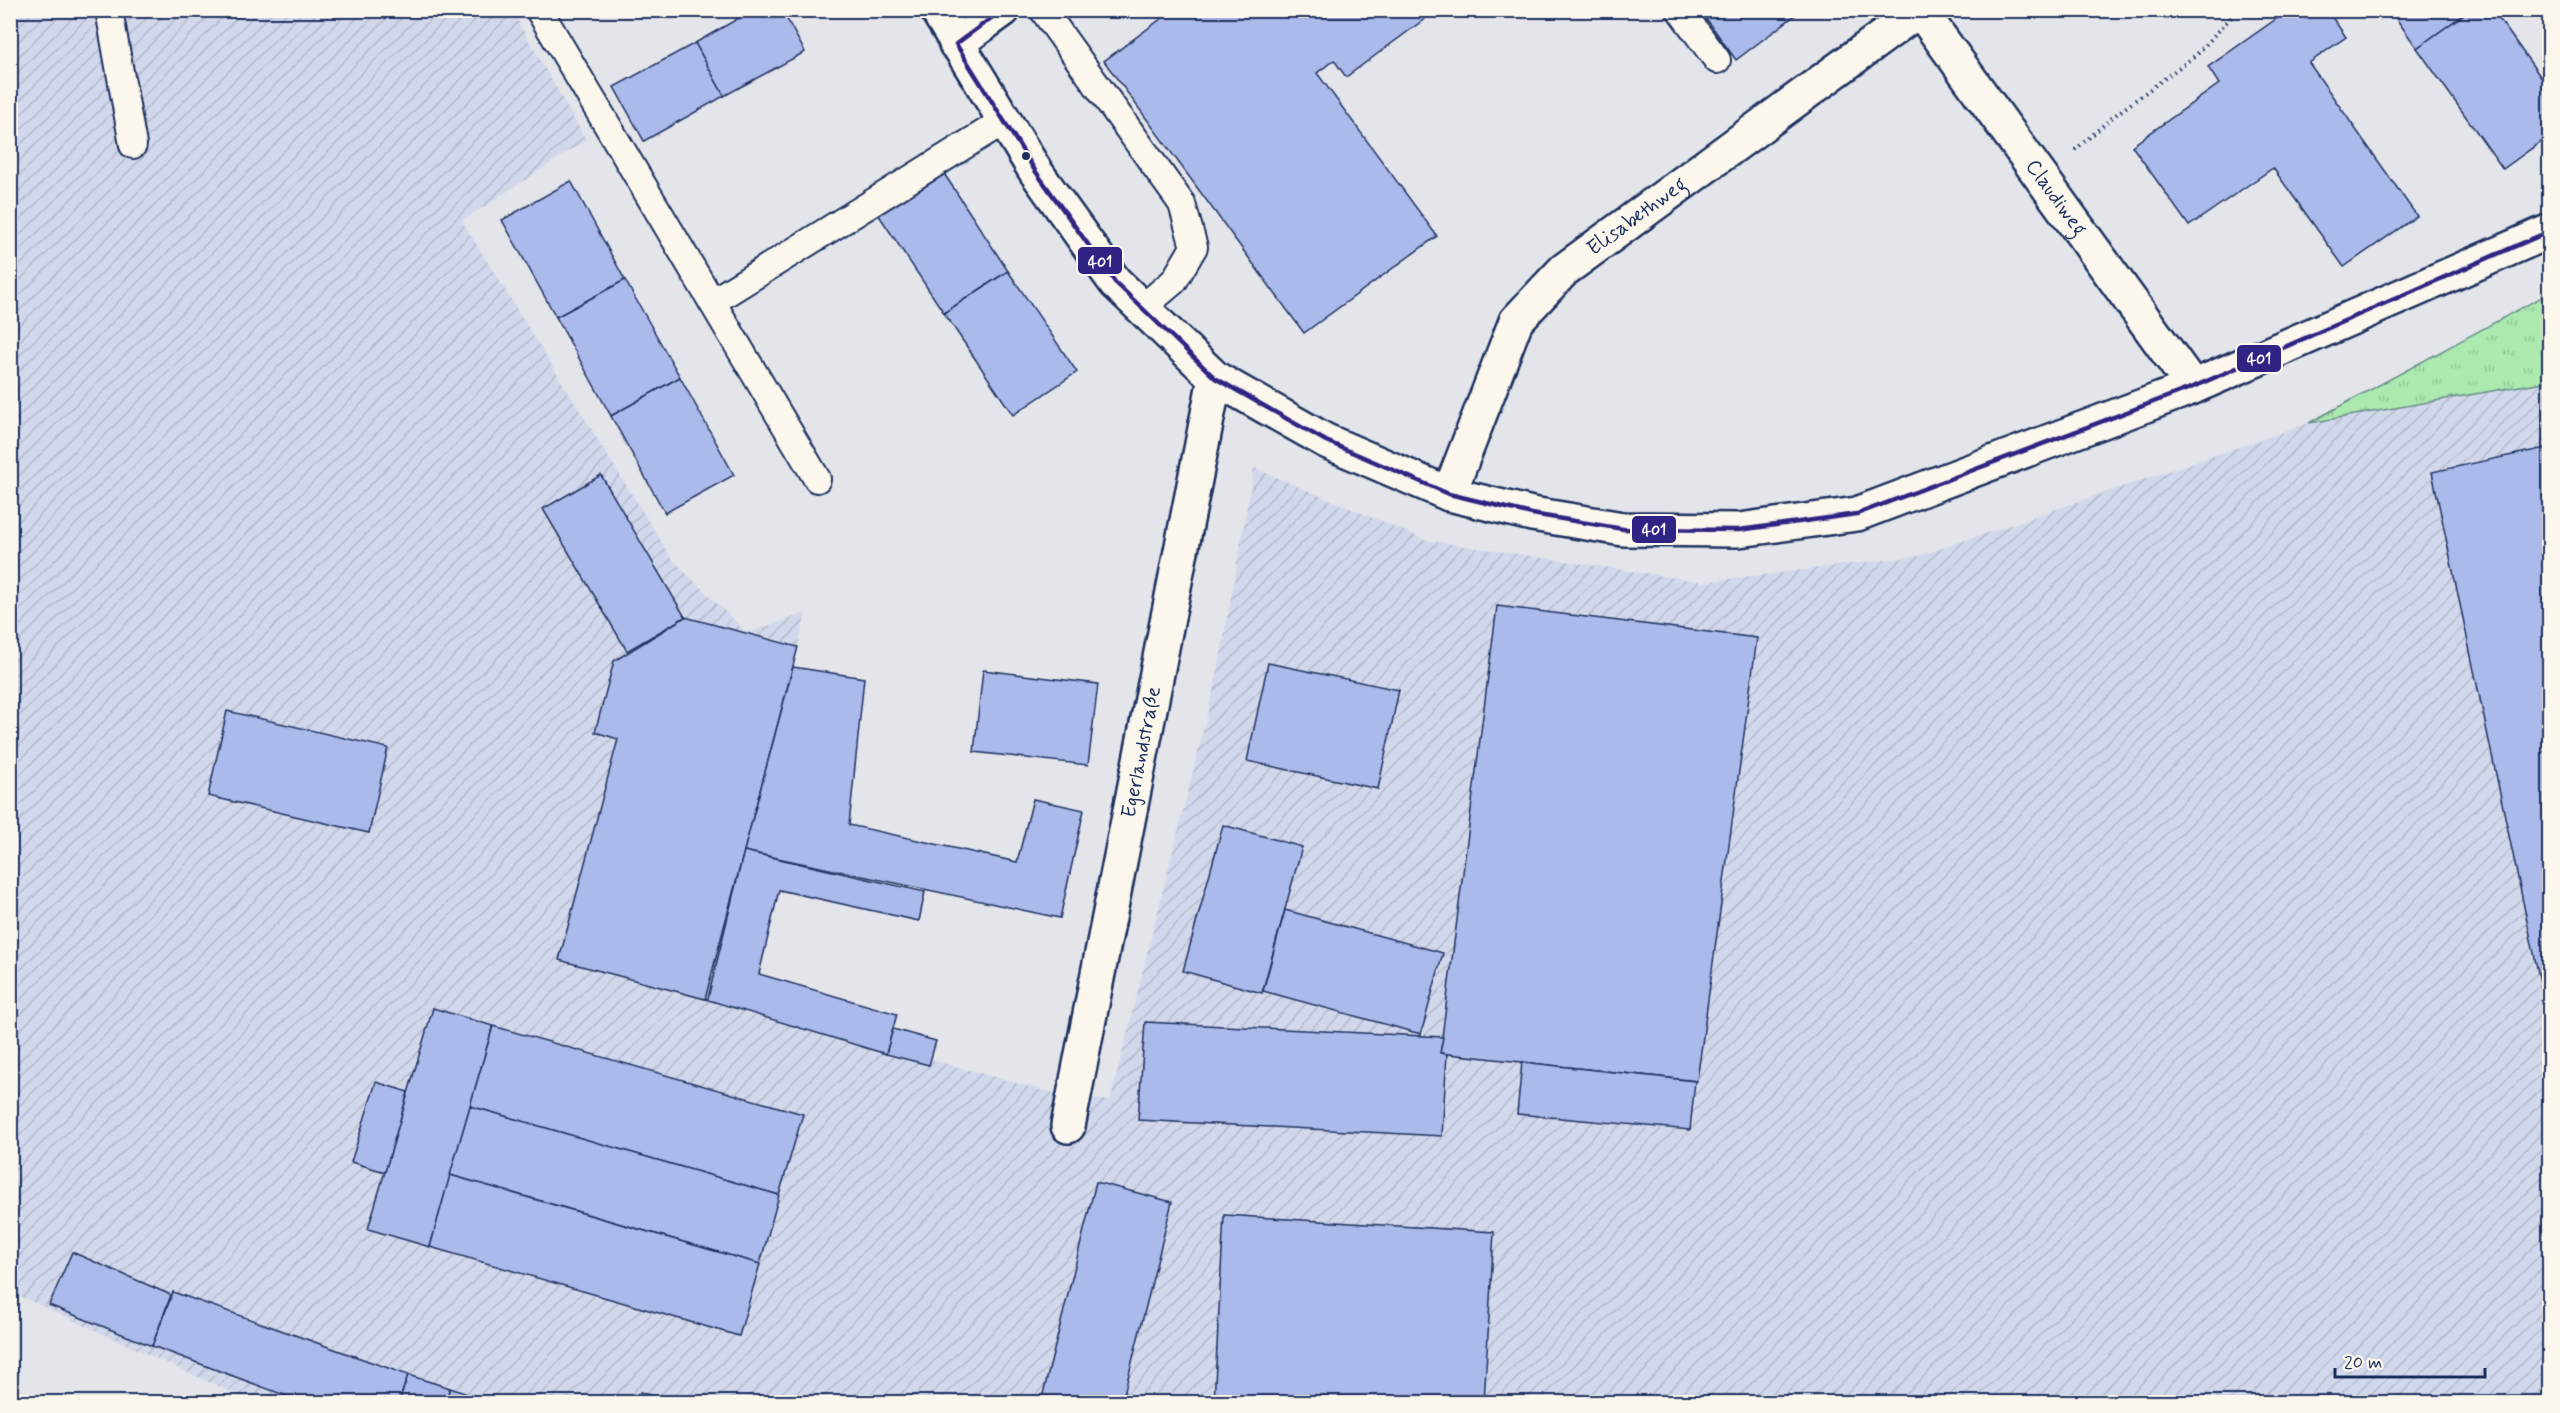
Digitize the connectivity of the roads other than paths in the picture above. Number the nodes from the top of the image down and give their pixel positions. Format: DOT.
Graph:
graph roads {
  1 [pos="109,10"];
  2 [pos="539,10"];
  3 [pos="937,10"];
  4 [pos="1003,10"];
  5 [pos="1044,10"];
  6 [pos="1680,10"];
  7 [pos="1919,10"];
  8 [pos="956,44"];
  9 [pos="1717,60"];
  10 [pos="1004,121"];
  11 [pos="133,145"];
  12 [pos="2550,231"];
  13 [pos="712,302"];
  14 [pos="1142,308"];
  15 [pos="1215,378"];
  16 [pos="2193,387"];
  17 [pos="817,479"];
  18 [pos="1449,494"];
  19 [pos="1068,1126"];
  1 -- 11 [label="lane"];
  2 -- 13 [label="lane"];
  3 -- 8 [label="street"];
  4 -- 8 [label="street"];
  5 -- 14 [label="lane"];
  6 -- 9 [label="lane"];
  7 -- 16 [label="street, Claudiweg"];
  7 -- 18 [label="street, Elisabethweg"];
  8 -- 10 [label="street"];
  10 -- 13 [label="lane"];
  10 -- 14 [label="street"];
  12 -- 16 [label="street"];
  13 -- 17 [label="lane"];
  14 -- 15 [label="street"];
  15 -- 18 [label="street"];
  15 -- 19 [label="street, Egerlandstraße"];
  16 -- 18 [label="street"];
}
